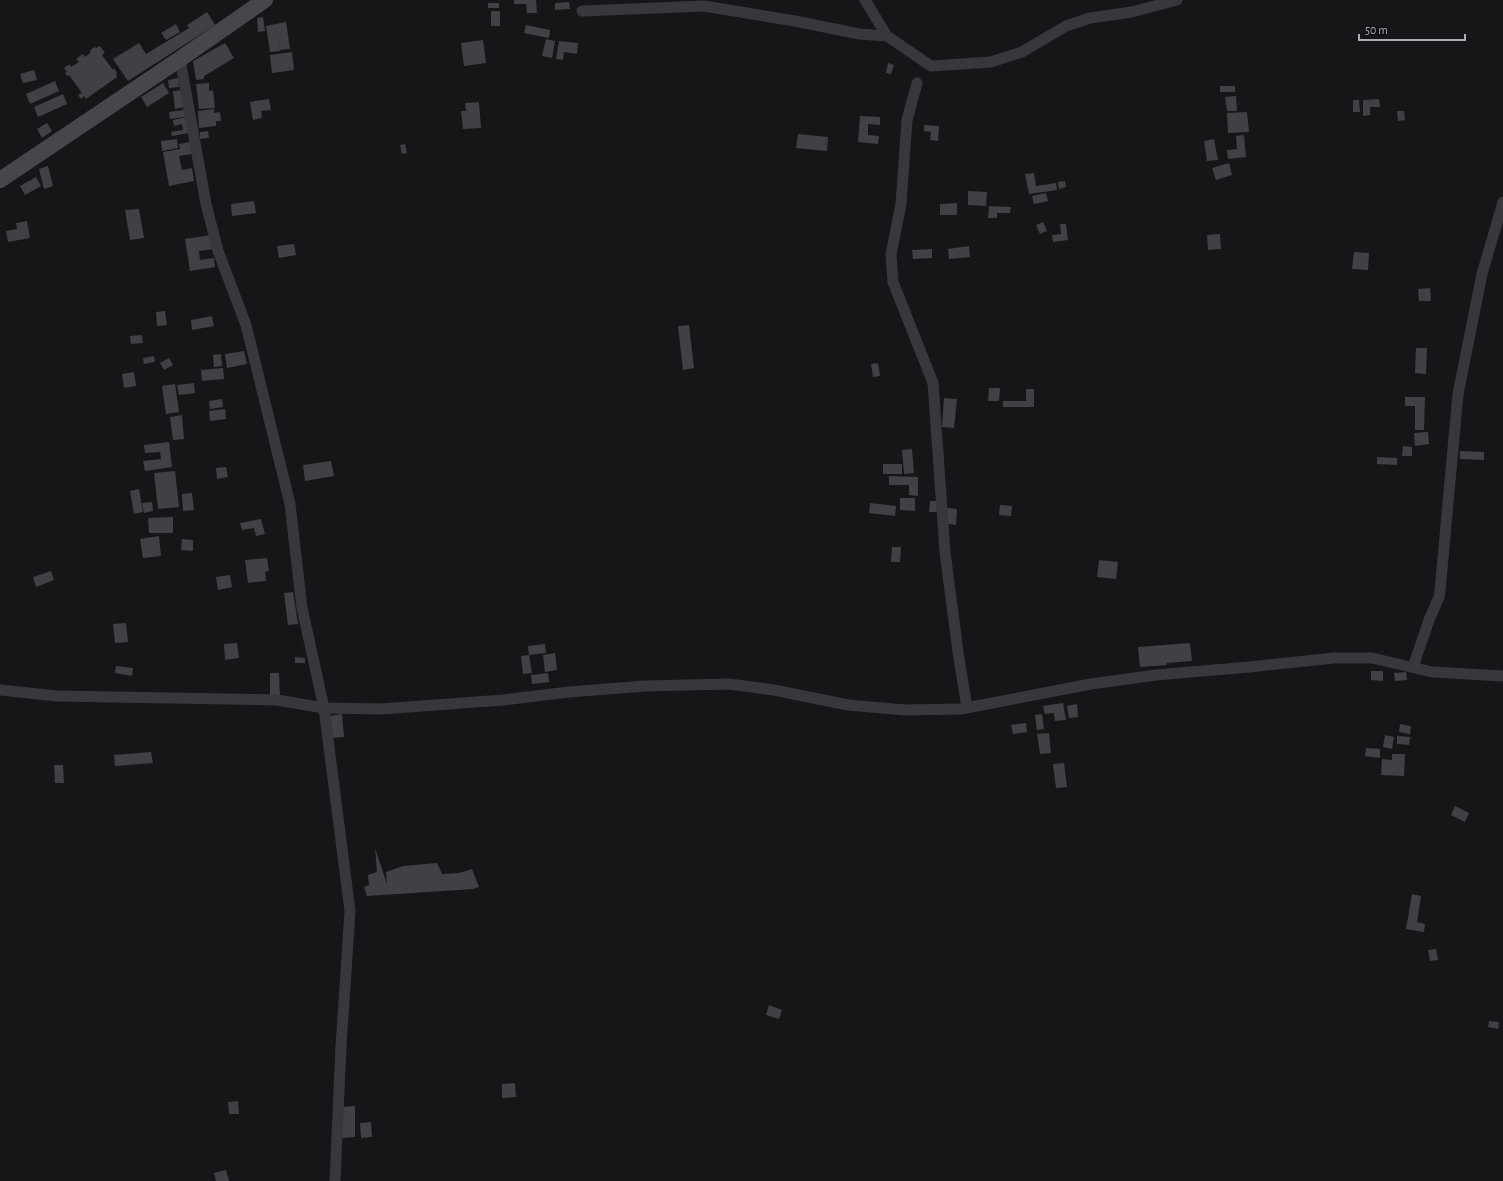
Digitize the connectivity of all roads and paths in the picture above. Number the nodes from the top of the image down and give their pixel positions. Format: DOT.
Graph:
graph roads {
  1 [pos="265,0"];
  2 [pos="865,0"];
  3 [pos="1177,0"];
  4 [pos="610,5"];
  5 [pos="582,11"];
  6 [pos="887,36"];
  7 [pos="180,59"];
  8 [pos="917,83"];
  9 [pos="0,180"];
  10 [pos="1503,202"];
  11 [pos="1413,667"];
  12 [pos="1503,676"];
  13 [pos="0,690"];
  14 [pos="324,708"];
  15 [pos="967,708"];
  16 [pos="335,1181"];
  1 -- 7 [label="main road"];
  2 -- 6 [label="street"];
  3 -- 6 [label="street"];
  4 -- 5 [label="street"];
  4 -- 6 [label="street"];
  7 -- 9 [label="main road"];
  7 -- 14 [label="street"];
  8 -- 15 [label="street"];
  10 -- 11 [label="street"];
  11 -- 12 [label="street"];
  11 -- 15 [label="street"];
  13 -- 14 [label="street"];
  14 -- 15 [label="street"];
  14 -- 16 [label="street"];
}
